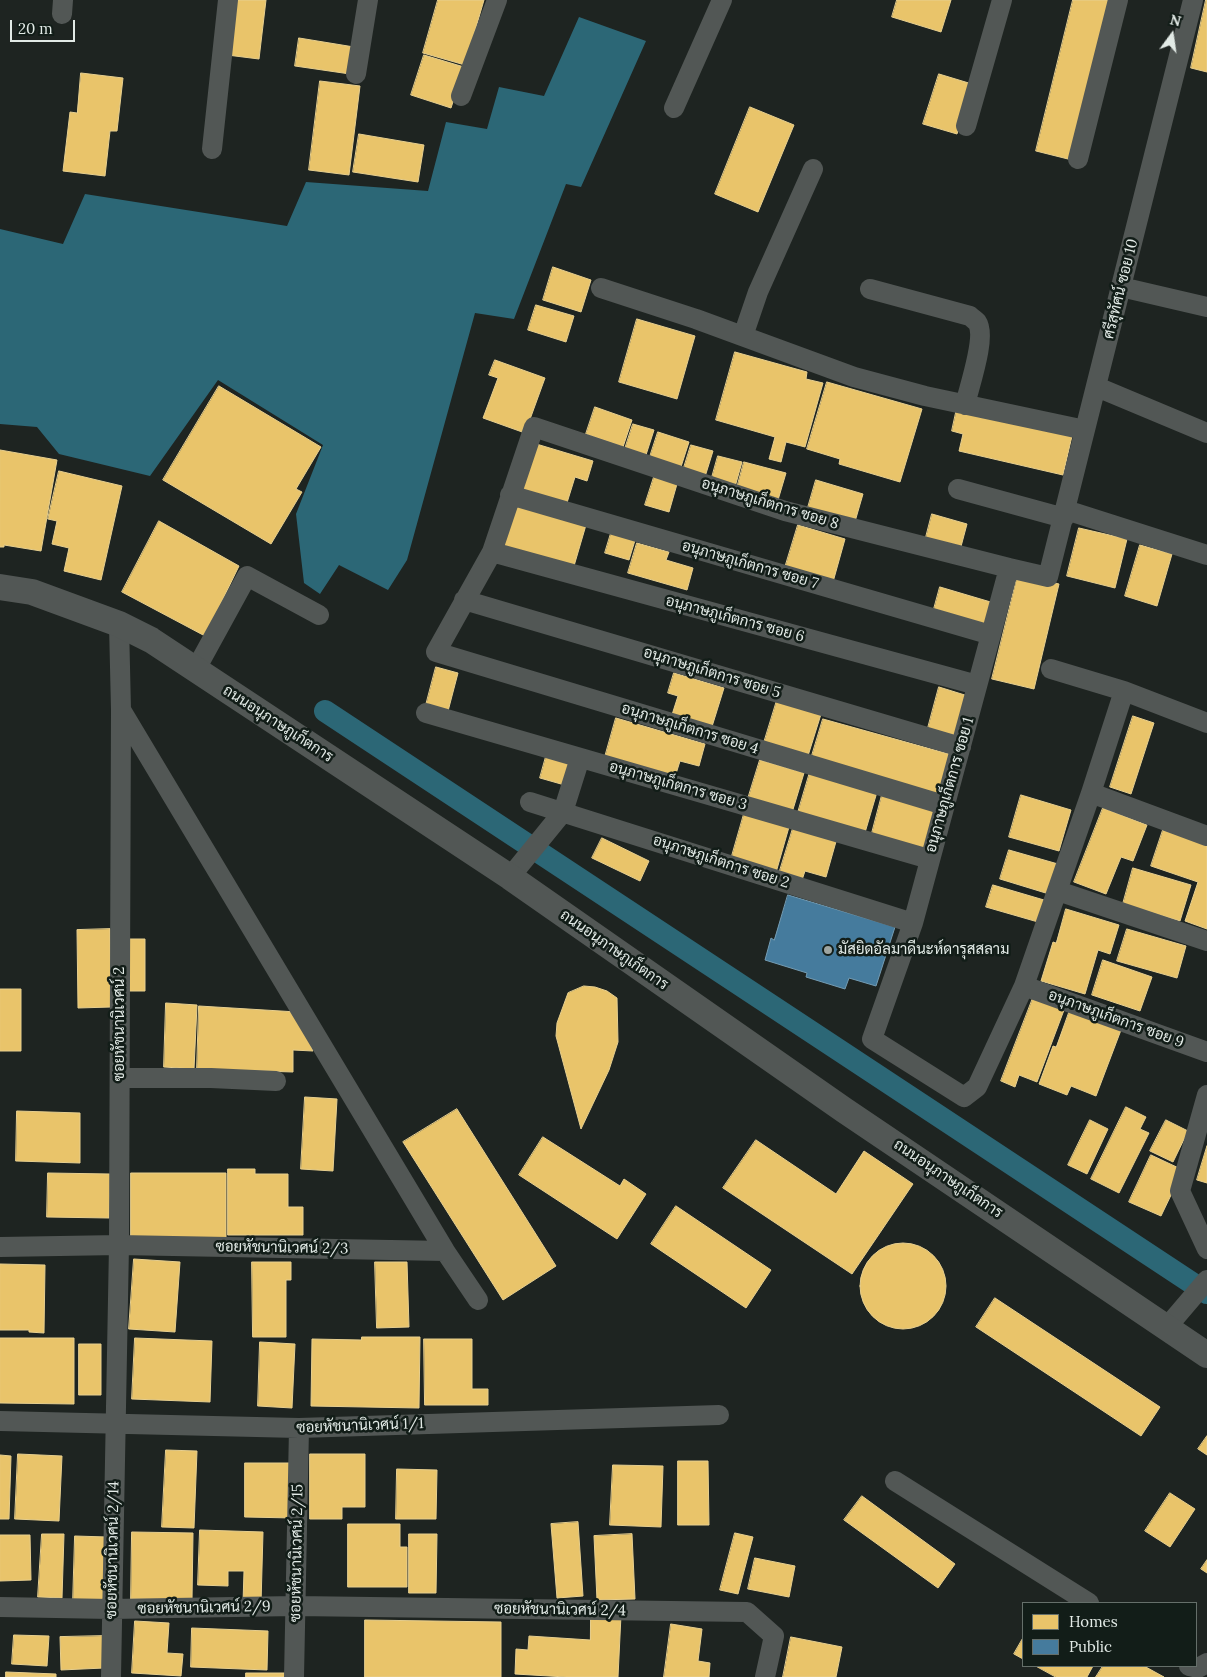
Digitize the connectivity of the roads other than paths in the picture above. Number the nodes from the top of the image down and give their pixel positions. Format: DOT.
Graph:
graph roads {
  1 [pos="228,0"];
  2 [pos="368,0"];
  3 [pos="497,0"];
  4 [pos="722,0"];
  5 [pos="1002,0"];
  6 [pos="1118,0"];
  7 [pos="1193,0"];
  8 [pos="356,74"];
  9 [pos="461,96"];
  10 [pos="674,108"];
  11 [pos="966,126"];
  12 [pos="212,149"];
  13 [pos="1078,159"];
  14 [pos="814,169"];
  15 [pos="1121,287"];
  16 [pos="601,288"];
  17 [pos="870,289"];
  18 [pos="1207,307"];
  19 [pos="742,336"];
  20 [pos="1097,386"];
  21 [pos="965,405"];
  22 [pos="1085,430"];
  23 [pos="1207,432"];
  24 [pos="958,489"];
  25 [pos="510,495"];
  26 [pos="1065,514"];
  27 [pos="492,552"];
  28 [pos="1207,555"];
  29 [pos="1009,568"];
  30 [pos="0,587"];
  31 [pos="464,600"];
  32 [pos="319,615"];
  33 [pos="119,624"];
  34 [pos="991,635"];
  35 [pos="196,669"];
  36 [pos="1051,669"];
  37 [pos="978,685"];
  38 [pos="1124,691"];
  39 [pos="121,710"];
  40 [pos="426,713"];
  41 [pos="1207,723"];
  42 [pos="960,747"];
  43 [pos="580,758"];
  44 [pos="1091,793"];
  45 [pos="530,802"];
  46 [pos="944,805"];
  47 [pos="563,812"];
  48 [pos="1207,836"];
  49 [pos="929,859"];
  50 [pos="510,877"];
  51 [pos="1058,891"];
  52 [pos="913,923"];
  53 [pos="1207,941"];
  54 [pos="1024,986"];
  55 [pos="1207,1052"];
  56 [pos="120,1078"];
  57 [pos="276,1081"];
  58 [pos="1207,1095"];
  59 [pos="119,1245"];
  60 [pos="0,1246"];
  61 [pos="1207,1249"];
  62 [pos="445,1251"];
  63 [pos="1207,1280"];
  64 [pos="478,1300"];
  65 [pos="1167,1327"];
  66 [pos="1207,1355"];
  67 [pos="719,1415"];
  68 [pos="0,1421"];
  69 [pos="116,1424"];
  70 [pos="299,1428"];
  71 [pos="895,1481"];
  72 [pos="1087,1602"];
  73 [pos="296,1606"];
  74 [pos="0,1608"];
  75 [pos="112,1609"];
  76 [pos="1207,1663"];
  77 [pos="1194,1667"];
  78 [pos="111,1677"];
  79 [pos="294,1677"];
  80 [pos="765,1677"];
  1 -- 12 [label="street"];
  2 -- 8 [label="street"];
  3 -- 9 [label="street"];
  4 -- 10 [label="street"];
  5 -- 11 [label="street"];
  6 -- 13 [label="street"];
  7 -- 15 [label="street, ศรีสุทัศน์ ซอย 10"];
  14 -- 19 [label="street"];
  15 -- 18 [label="street"];
  15 -- 20 [label="street, ศรีสุทัศน์ ซอย 10"];
  16 -- 19 [label="street"];
  17 -- 21 [label="street"];
  19 -- 21 [label="street"];
  20 -- 22 [label="street, ศรีสุทัศน์ ซอย 10"];
  20 -- 23 [label="street"];
  21 -- 22 [label="street"];
  22 -- 26 [label="street, ศรีสุทัศน์ ซอย 10"];
  24 -- 26 [label="street"];
  25 -- 27 [label="street"];
  25 -- 29 [label="street, อนุภาษภูเก็ตการ ซอย 8"];
  25 -- 34 [label="street, อนุภาษภูเก็ตการ ซอย 7"];
  26 -- 28 [label="street"];
  26 -- 29 [label="street, ศรีสุทัศน์ ซอย 10"];
  27 -- 31 [label="street"];
  27 -- 37 [label="street, อนุภาษภูเก็ตการ ซอย 6"];
  29 -- 34 [label="street, อนุภาษภูเก็ตการ ซอย 1"];
  30 -- 33 [label="street, ถนนอนุภาษภูเก็ตการ"];
  31 -- 42 [label="street, อนุภาษภูเก็ตการ ซอย 5"];
  31 -- 46 [label="street, อนุภาษภูเก็ตการ ซอย 4"];
  32 -- 35 [label="street"];
  33 -- 35 [label="street, ถนนอนุภาษภูเก็ตการ"];
  33 -- 39 [label="street, ซอยหัชนานิเวศน์ 2"];
  34 -- 37 [label="street, อนุภาษภูเก็ตการ ซอย 1"];
  35 -- 50 [label="street, ถนนอนุภาษภูเก็ตการ"];
  36 -- 38 [label="street"];
  37 -- 42 [label="street, อนุภาษภูเก็ตการ ซอย 1"];
  38 -- 41 [label="street"];
  38 -- 44 [label="street"];
  39 -- 56 [label="street, ซอยหัชนานิเวศน์ 2"];
  39 -- 62 [label="street"];
  40 -- 43 [label="street, อนุภาษภูเก็ตการ ซอย 3"];
  42 -- 46 [label="street, อนุภาษภูเก็ตการ ซอย 1"];
  43 -- 47 [label="street"];
  43 -- 49 [label="street, อนุภาษภูเก็ตการ ซอย 3"];
  44 -- 48 [label="street"];
  44 -- 51 [label="street"];
  45 -- 47 [label="street, อนุภาษภูเก็ตการ ซอย 2"];
  46 -- 49 [label="street, อนุภาษภูเก็ตการ ซอย 1"];
  47 -- 50 [label="street"];
  47 -- 52 [label="street, อนุภาษภูเก็ตการ ซอย 2"];
  49 -- 52 [label="street, อนุภาษภูเก็ตการ ซอย 1"];
  50 -- 65 [label="street, ถนนอนุภาษภูเก็ตการ"];
  51 -- 53 [label="street"];
  51 -- 54 [label="street"];
  52 -- 54 [label="street, อนุภาษภูเก็ตการ ซอย 1"];
  54 -- 55 [label="street, อนุภาษภูเก็ตการ ซอย 9"];
  56 -- 57 [label="street"];
  56 -- 59 [label="street, ซอยหัชนานิเวศน์ 2"];
  58 -- 61 [label="street"];
  59 -- 60 [label="street, ซอยหัชนานิเวศน์ 2/3"];
  59 -- 62 [label="street, ซอยหัชนานิเวศน์ 2/3"];
  59 -- 69 [label="street, ซอยหัชนานิเวศน์ 2"];
  62 -- 64 [label="street"];
  63 -- 65 [label="street"];
  65 -- 66 [label="street, ถนนอนุภาษภูเก็ตการ"];
  67 -- 70 [label="street, ซอยหัชนานิเวศน์ 1/1"];
  68 -- 69 [label="street, ซอยหัชนานิเวศน์ 1/1"];
  69 -- 70 [label="street, ซอยหัชนานิเวศน์ 1/1"];
  69 -- 75 [label="street, ซอยหัชนานิเวศน์ 2/14"];
  70 -- 73 [label="street, ซอยหัชนานิเวศน์ 2/15"];
  71 -- 72 [label="street"];
  73 -- 75 [label="street, ซอยหัชนานิเวศน์ 2/9"];
  73 -- 79 [label="street, ซอยหัชนานิเวศน์ 2/15"];
  73 -- 80 [label="street, ซอยหัชนานิเวศน์ 2/4"];
  74 -- 75 [label="street, ซอยหัชนานิเวศน์ 2/9"];
  75 -- 78 [label="street, ซอยหัชนานิเวศน์ 2/14"];
  76 -- 77 [label="street"];
}
